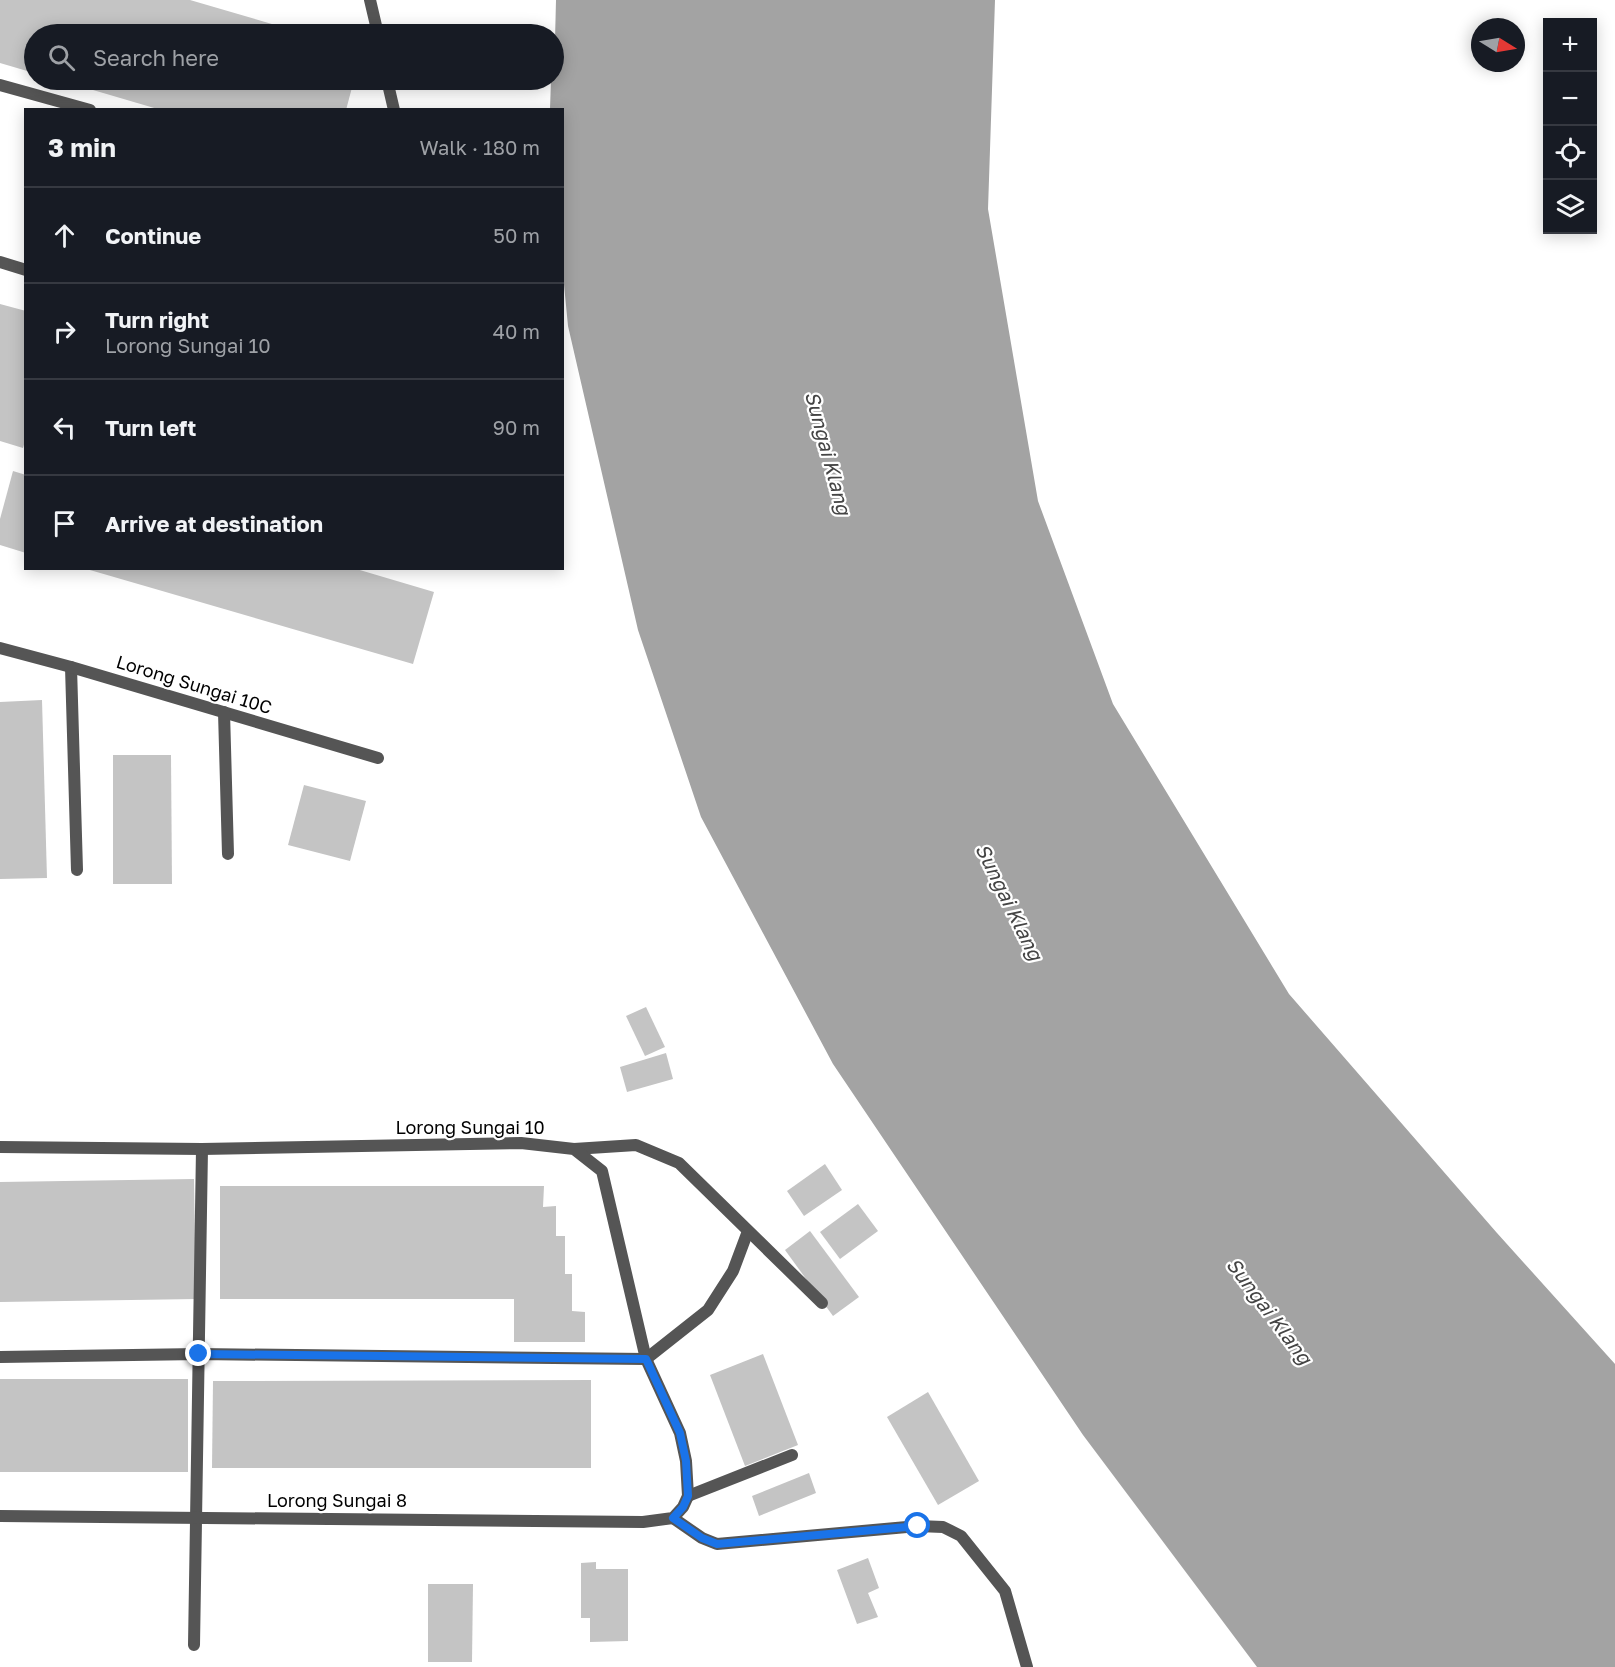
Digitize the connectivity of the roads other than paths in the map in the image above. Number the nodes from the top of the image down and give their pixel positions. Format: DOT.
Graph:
graph roads {
  1 [pos="370,0"];
  2 [pos="376,24"];
  3 [pos="0,85"];
  4 [pos="389,90"];
  5 [pos="83,108"];
  6 [pos="394,108"];
  7 [pos="0,262"];
  8 [pos="24,269"];
  9 [pos="0,648"];
  10 [pos="71,667"];
  11 [pos="224,712"];
  12 [pos="378,758"];
  13 [pos="228,854"];
  14 [pos="77,870"];
  15 [pos="0,1147"];
  16 [pos="202,1149"];
  17 [pos="574,1149"];
  18 [pos="748,1231"];
  19 [pos="822,1303"];
  20 [pos="199,1354"];
  21 [pos="0,1357"];
  22 [pos="646,1359"];
  23 [pos="792,1455"];
  24 [pos="688,1496"];
  25 [pos="0,1516"];
  26 [pos="198,1518"];
  27 [pos="673,1518"];
  28 [pos="194,1645"];
  29 [pos="1027,1667"];
  1 -- 2 [label="street"];
  3 -- 5 [label="street"];
  4 -- 6 [label="street"];
  7 -- 8 [label="street"];
  9 -- 10 [label="street, Lorong Sungai 10C"];
  10 -- 11 [label="street, Lorong Sungai 10C"];
  10 -- 14 [label="street"];
  11 -- 12 [label="street, Lorong Sungai 10C"];
  11 -- 13 [label="street"];
  15 -- 16 [label="street, Lorong Sungai 10"];
  16 -- 17 [label="street, Lorong Sungai 10"];
  16 -- 20 [label="street"];
  17 -- 18 [label="street, Lorong Sungai 10"];
  17 -- 22 [label="street"];
  18 -- 19 [label="street, Lorong Sungai 10"];
  18 -- 22 [label="street"];
  20 -- 21 [label="street"];
  20 -- 22 [label="street"];
  20 -- 26 [label="street"];
  22 -- 24 [label="street"];
  23 -- 24 [label="street"];
  24 -- 27 [label="street"];
  25 -- 26 [label="street, Lorong Sungai 8"];
  26 -- 27 [label="street, Lorong Sungai 8"];
  26 -- 28 [label="street"];
  27 -- 29 [label="street"];
}
